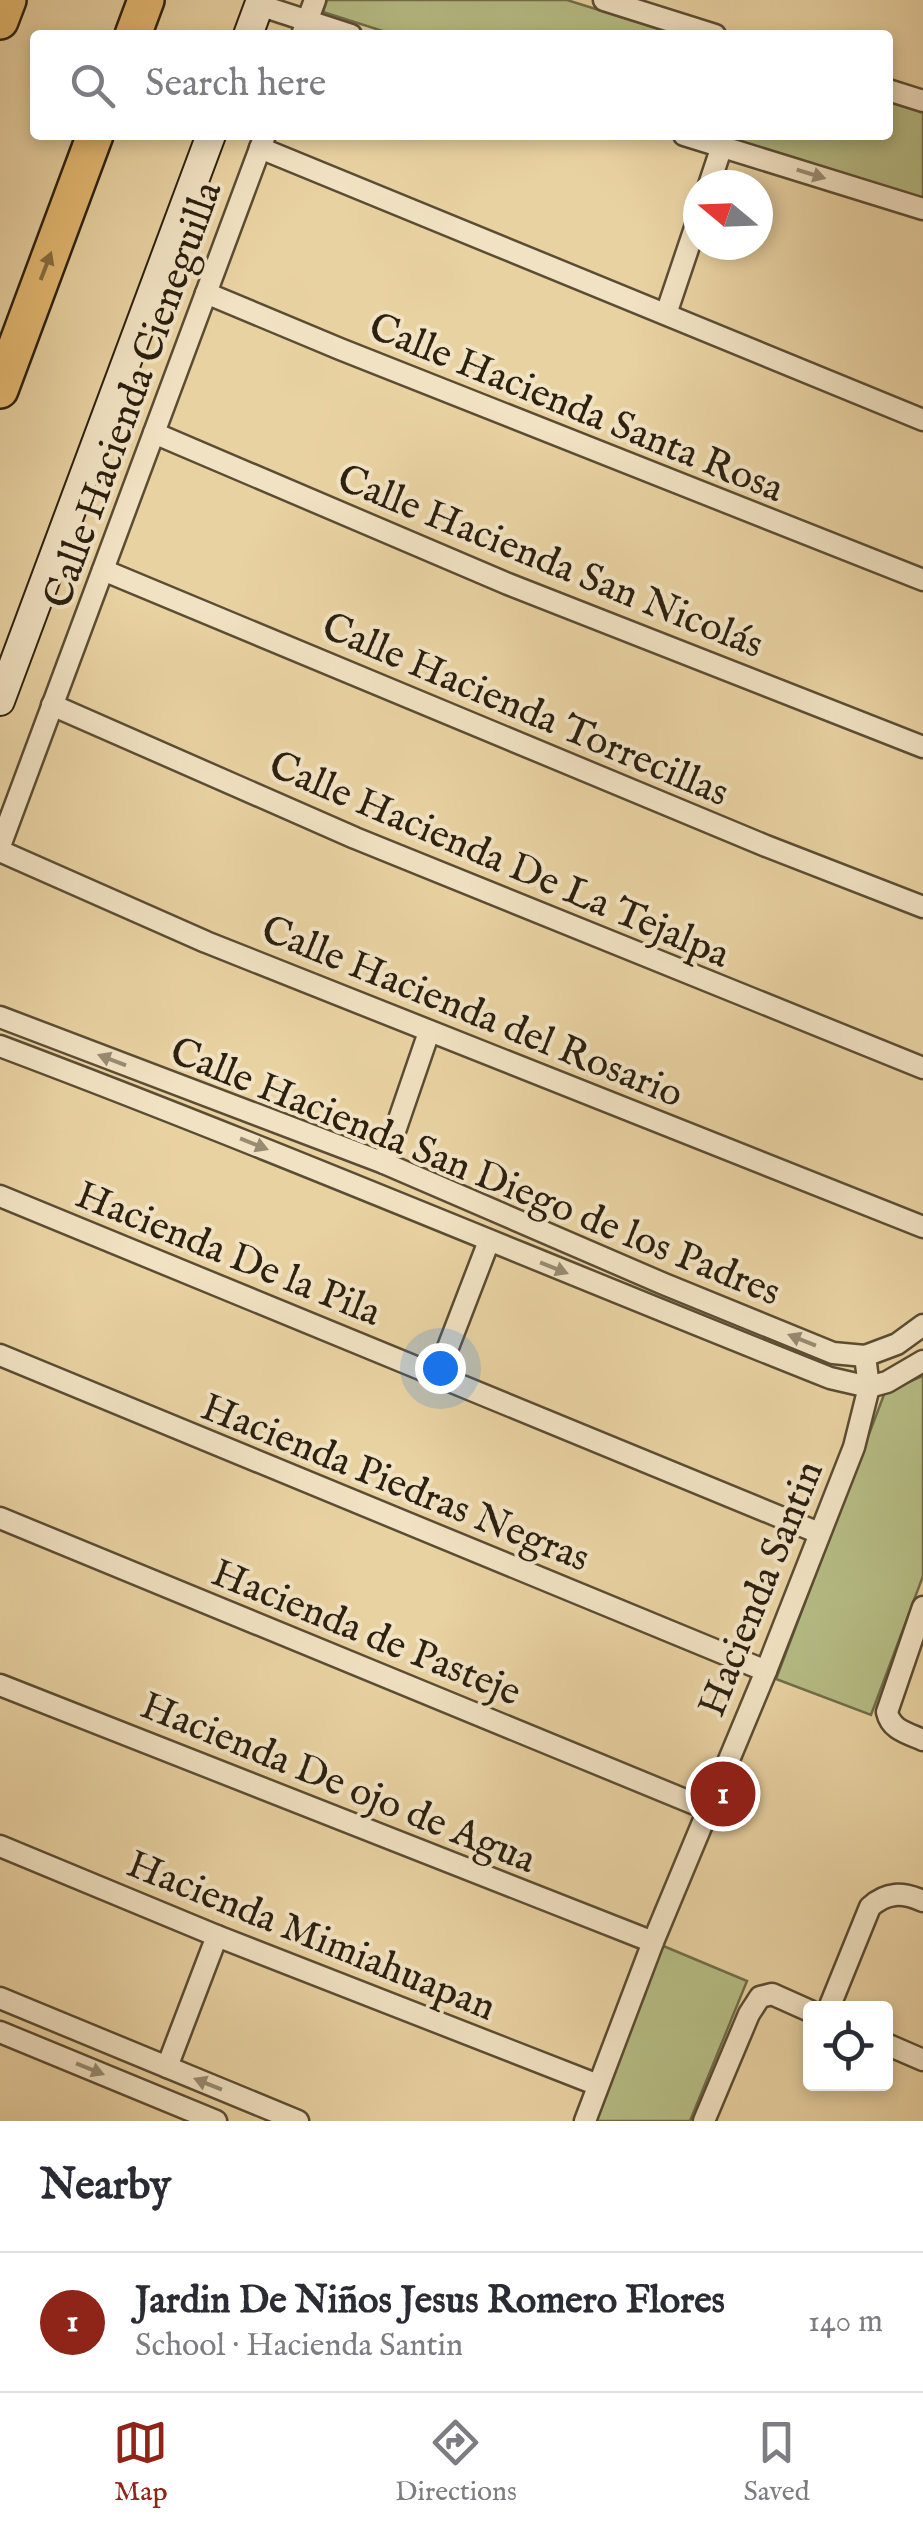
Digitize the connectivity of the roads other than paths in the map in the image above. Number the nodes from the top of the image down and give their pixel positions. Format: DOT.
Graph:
graph roads {
  1 [pos="8,0"];
  2 [pos="146,0"];
  3 [pos="315,0"];
  4 [pos="604,0"];
  5 [pos="260,2"];
  6 [pos="0,21"];
  7 [pos="304,28"];
  8 [pos="135,30"];
  9 [pos="250,30"];
  10 [pos="699,30"];
  11 [pos="893,92"];
  12 [pos="923,101"];
  13 [pos="94,140"];
  14 [pos="208,140"];
  15 [pos="701,140"];
  16 [pos="262,141"];
  17 [pos="722,146"];
  18 [pos="714,170"];
  19 [pos="923,209"];
  20 [pos="684,260"];
  21 [pos="206,293"];
  22 [pos="666,314"];
  23 [pos="0,390"];
  24 [pos="923,420"];
  25 [pos="154,433"];
  26 [pos="103,570"];
  27 [pos="923,580"];
  28 [pos="0,700"];
  29 [pos="52,705"];
  30 [pos="923,747"];
  31 [pos="0,848"];
  32 [pos="923,908"];
  33 [pos="0,1018"];
  34 [pos="430,1032"];
  35 [pos="0,1046"];
  36 [pos="923,1068"];
  37 [pos="221,1101"];
  38 [pos="212,1127"];
  39 [pos="384,1163"];
  40 [pos="0,1196"];
  41 [pos="923,1227"];
  42 [pos="489,1241"];
  43 [pos="609,1259"];
  44 [pos="601,1287"];
  45 [pos="923,1324"];
  46 [pos="0,1355"];
  47 [pos="866,1356"];
  48 [pos="923,1361"];
  49 [pos="437,1376"];
  50 [pos="869,1387"];
  51 [pos="0,1518"];
  52 [pos="820,1533"];
  53 [pos="923,1607"];
  54 [pos="766,1672"];
  55 [pos="0,1684"];
  56 [pos="923,1740"];
  57 [pos="707,1809"];
  58 [pos="0,1846"];
  59 [pos="923,1901"];
  60 [pos="217,1936"];
  61 [pos="653,1942"];
  62 [pos="0,1998"];
  63 [pos="831,2001"];
  64 [pos="803,2008"];
  65 [pos="0,2032"];
  66 [pos="893,2047"];
  67 [pos="923,2060"];
  68 [pos="167,2067"];
  69 [pos="598,2086"];
  70 [pos="216,2121"];
  71 [pos="298,2121"];
  72 [pos="584,2121"];
  73 [pos="704,2121"];
  1 -- 6 [label="highway"];
  2 -- 8 [label="highway"];
  3 -- 7 [label="street"];
  4 -- 10 [label="street"];
  5 -- 7 [label="street"];
  5 -- 9 [label="main road"];
  11 -- 12 [label="street"];
  23 -- 13 [label="highway, one-way"];
  14 -- 28 [label="main road"];
  15 -- 17 [label="street"];
  16 -- 21 [label="street, Calle Hacienda Cieneguilla"];
  16 -- 22 [label="street"];
  17 -- 18 [label="street"];
  17 -- 19 [label="street, one-way"];
  20 -- 22 [label="street"];
  21 -- 25 [label="street, Calle Hacienda Cieneguilla"];
  21 -- 27 [label="street, Calle Hacienda Santa Rosa"];
  22 -- 24 [label="street"];
  25 -- 26 [label="street, Calle Hacienda Cieneguilla"];
  25 -- 30 [label="street, Calle Hacienda San Nicolás"];
  26 -- 29 [label="street, Calle Hacienda Cieneguilla"];
  26 -- 32 [label="street, Calle Hacienda Torrecillas"];
  29 -- 31 [label="street, Calle Hacienda Cieneguilla"];
  29 -- 36 [label="street, Calle Hacienda De La Tejalpa"];
  31 -- 34 [label="street, Calle Hacienda del Rosario"];
  37 -- 33 [label="street, Calle Hacienda San Diego de los Padres, one-way"];
  34 -- 39 [label="street"];
  34 -- 41 [label="street, Calle Hacienda del Rosario"];
  35 -- 38 [label="street, Calle Hacienda San Diego de los Padres"];
  37 -- 38 [label="street"];
  37 -- 39 [label="street, Calle Hacienda San Diego de los Padres"];
  38 -- 42 [label="street, Calle Hacienda San Diego de los Padres, one-way"];
  39 -- 43 [label="street, Calle Hacienda San Diego de los Padres"];
  40 -- 49 [label="street, Hacienda De la Pila"];
  42 -- 44 [label="street, Calle Hacienda San Diego de los Padres, one-way"];
  42 -- 49 [label="street"];
  43 -- 44 [label="street"];
  47 -- 43 [label="street, Calle Hacienda San Diego de los Padres, one-way"];
  44 -- 50 [label="street, Calle Hacienda San Diego de los Padres"];
  45 -- 47 [label="street"];
  46 -- 54 [label="street, Hacienda Piedras Negras"];
  47 -- 50 [label="street, Hacienda Santin"];
  48 -- 50 [label="street"];
  49 -- 52 [label="street, Hacienda De la Pila"];
  50 -- 52 [label="street, Hacienda Santin"];
  51 -- 57 [label="street, Hacienda de Pasteje"];
  52 -- 54 [label="street, Hacienda Santin"];
  53 -- 56 [label="street"];
  54 -- 57 [label="street, Hacienda Santin"];
  55 -- 61 [label="street, Hacienda De ojo de Agua"];
  57 -- 61 [label="street, Hacienda Santin"];
  58 -- 60 [label="street, Hacienda Mimiahuapan"];
  59 -- 63 [label="street"];
  60 -- 68 [label="street"];
  60 -- 69 [label="street, Hacienda Mimiahuapan"];
  61 -- 69 [label="street, Hacienda Santin"];
  62 -- 68 [label="street"];
  64 -- 73 [label="street"];
  65 -- 70 [label="street, one-way"];
  66 -- 67 [label="street"];
  71 -- 68 [label="street, one-way"];
  69 -- 72 [label="street, Hacienda Santin"];
}
